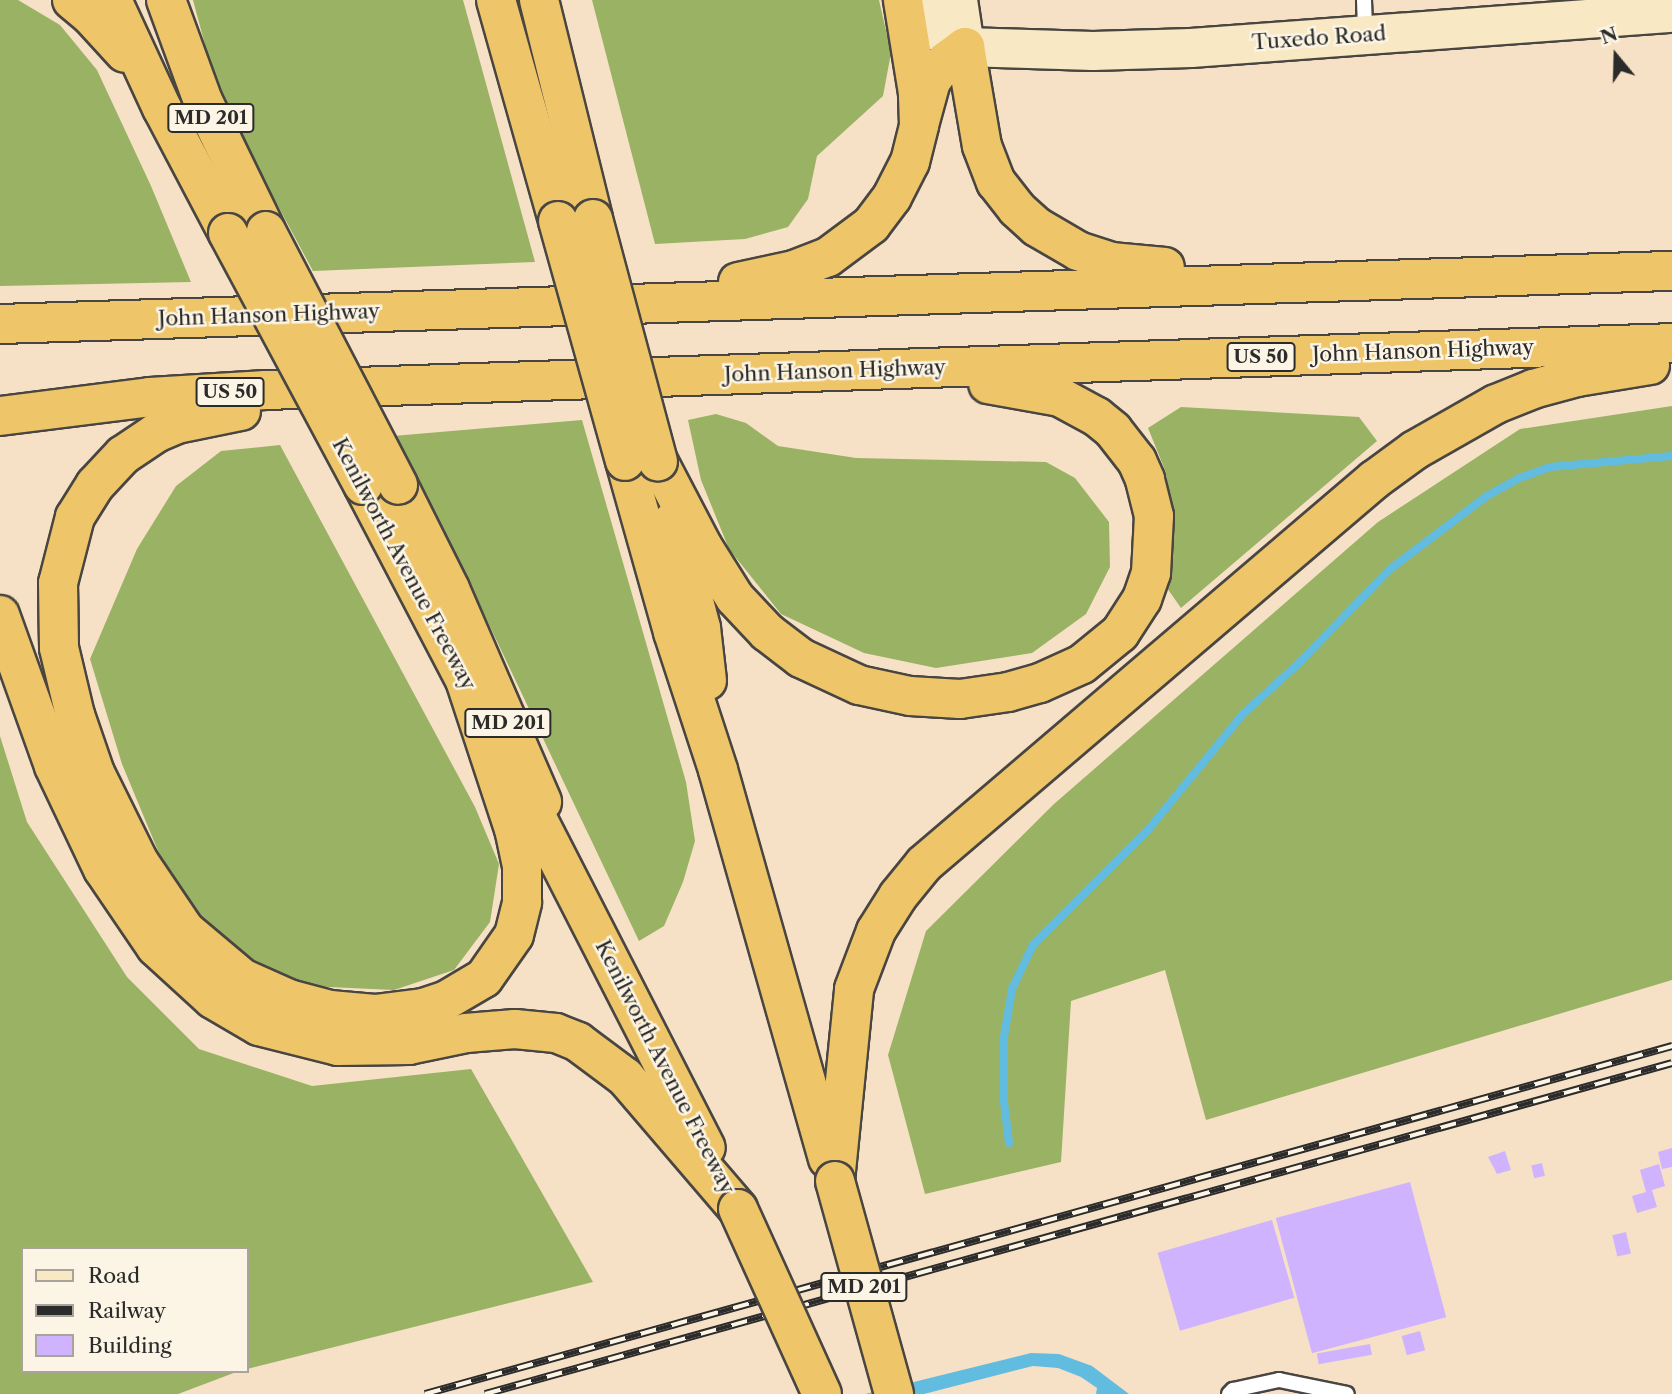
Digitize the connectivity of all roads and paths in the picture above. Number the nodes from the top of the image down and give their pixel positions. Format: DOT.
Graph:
graph roads {
  1 [pos="72,0"];
  2 [pos="112,0"];
  3 [pos="166,0"];
  4 [pos="496,0"];
  5 [pos="539,0"];
  6 [pos="903,0"];
  7 [pos="919,0"];
  8 [pos="958,0"];
  9 [pos="1672,13"];
  10 [pos="1364,17"];
  11 [pos="965,47"];
  12 [pos="162,108"];
  13 [pos="919,125"];
  14 [pos="576,220"];
  15 [pos="1672,271"];
  16 [pos="1334,282"];
  17 [pos="604,304"];
  18 [pos="0,307"];
  19 [pos="159,319"];
  20 [pos="0,324"];
  21 [pos="1672,343"];
  22 [pos="1672,362"];
  23 [pos="850,370"];
  24 [pos="461,383"];
  25 [pos="0,416"];
  26 [pos="642,461"];
  27 [pos="380,485"];
  28 [pos="0,615"];
  29 [pos="463,674"];
  30 [pos="612,965"];
  31 [pos="835,1181"];
  32 [pos="738,1209"];
  33 [pos="821,1394"];
  34 [pos="894,1394"];
  35 [pos="1229,1394"];
  36 [pos="1348,1394"];
  1 -- 12 [label="highway"];
  2 -- 12 [label="highway, Kenilworth Avenue Freeway"];
  3 -- 27 [label="highway, MD 201, bridge"];
  4 -- 14 [label="highway"];
  5 -- 14 [label="highway"];
  6 -- 13 [label="highway"];
  7 -- 11 [label="main road"];
  8 -- 11 [label="main road"];
  9 -- 10 [label="main road, Tuxedo Road"];
  10 -- 11 [label="main road, Tuxedo Road"];
  11 -- 13 [label="highway"];
  11 -- 16 [label="highway"];
  12 -- 27 [label="highway, Kenilworth Avenue Freeway, bridge"];
  13 -- 17 [label="highway"];
  14 -- 26 [label="highway, bridge"];
  15 -- 16 [label="highway, John Hanson Highway"];
  16 -- 17 [label="highway, John Hanson Highway"];
  17 -- 19 [label="highway, John Hanson Highway"];
  18 -- 19 [label="highway"];
  19 -- 20 [label="highway, John Hanson Highway"];
  21 -- 23 [label="highway, John Hanson Highway / US 50"];
  22 -- 31 [label="highway"];
  23 -- 24 [label="highway, John Hanson Highway / US 50"];
  23 -- 26 [label="highway"];
  24 -- 25 [label="highway, John Hanson Highway / US 50"];
  24 -- 29 [label="highway"];
  26 -- 31 [label="highway, MD 201"];
  27 -- 29 [label="highway, Kenilworth Avenue Freeway"];
  27 -- 30 [label="highway, MD 201"];
  28 -- 32 [label="highway"];
  29 -- 30 [label="highway, Kenilworth Avenue Freeway"];
  30 -- 32 [label="highway, Kenilworth Avenue Freeway / MD 201"];
  31 -- 34 [label="highway, MD 201, bridge"];
  32 -- 33 [label="highway, Kenilworth Avenue Freeway / MD 201, bridge"];
  35 -- 36 [label="lane"];
}
